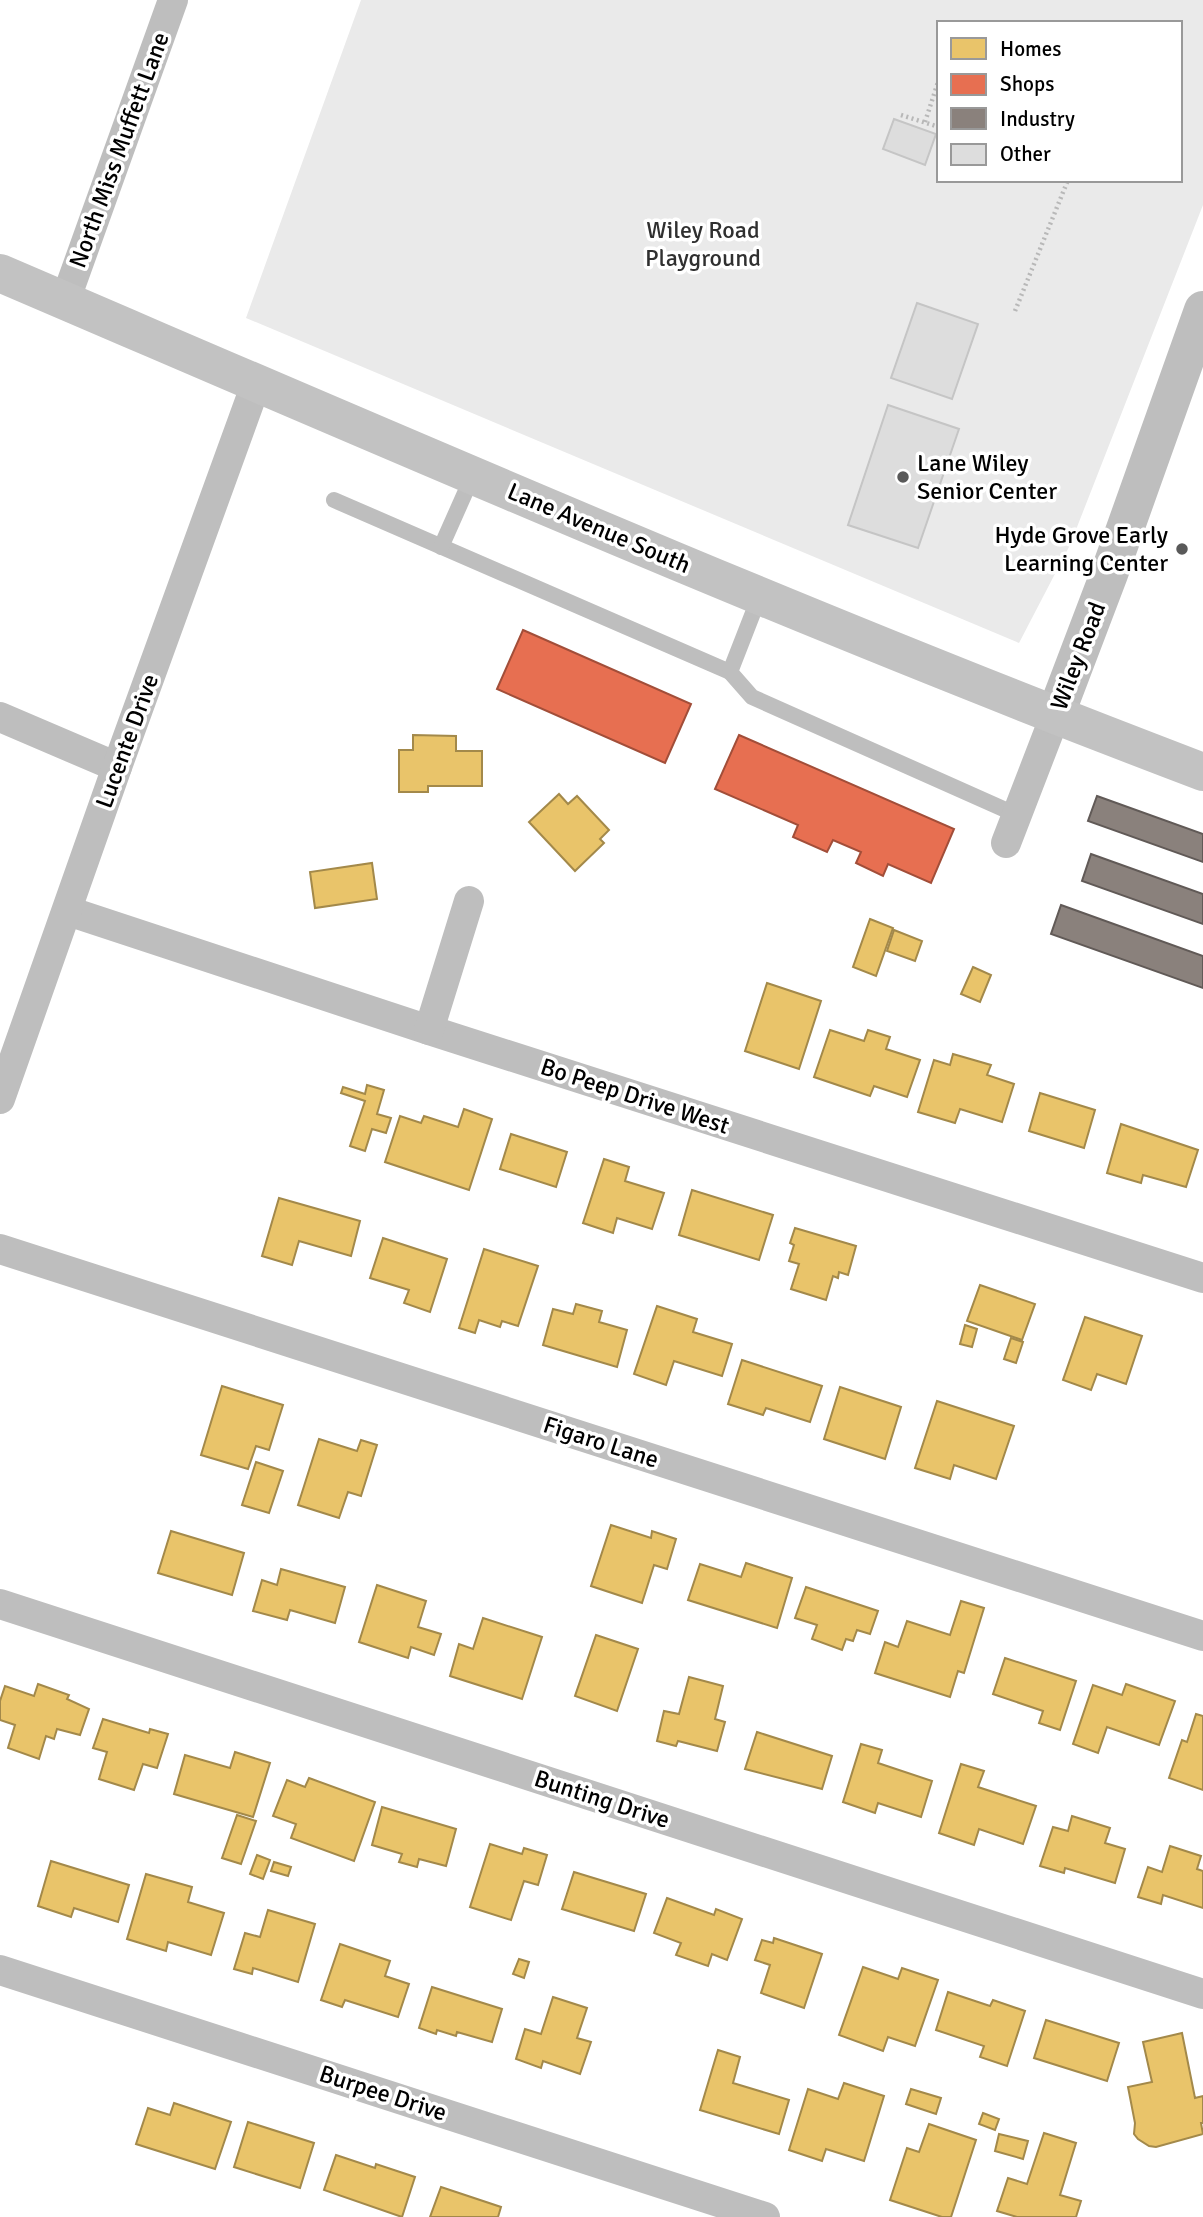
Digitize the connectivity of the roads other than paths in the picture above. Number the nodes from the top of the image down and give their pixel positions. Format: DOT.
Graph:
graph roads {
  1 [pos="173,0"];
  2 [pos="0,273"];
  3 [pos="65,301"];
  4 [pos="1199,333"];
  5 [pos="256,384"];
  6 [pos="473,475"];
  7 [pos="334,500"];
  8 [pos="441,547"];
  9 [pos="760,595"];
  10 [pos="730,672"];
  11 [pos="1055,716"];
  12 [pos="0,717"];
  13 [pos="117,767"];
  14 [pos="1203,772"];
  15 [pos="1017,815"];
  16 [pos="1006,844"];
  17 [pos="469,901"];
  18 [pos="68,911"];
  19 [pos="429,1030"];
  20 [pos="0,1099"];
  21 [pos="0,1249"];
  22 [pos="1203,1278"];
  23 [pos="0,1604"];
  24 [pos="1203,1636"];
  25 [pos="0,1970"];
  26 [pos="1203,1994"];
  27 [pos="765,2217"];
  1 -- 3 [label="street, North Miss Muffett Lane"];
  2 -- 3 [label="main road, Lane Avenue South"];
  3 -- 5 [label="main road, Lane Avenue South"];
  4 -- 11 [label="street, Wiley Road"];
  5 -- 6 [label="main road, Lane Avenue South"];
  5 -- 13 [label="street, Lucente Drive"];
  6 -- 8 [label="lane"];
  6 -- 9 [label="main road, Lane Avenue South"];
  7 -- 8 [label="lane"];
  8 -- 10 [label="lane"];
  9 -- 10 [label="lane"];
  9 -- 11 [label="main road, Lane Avenue South"];
  10 -- 15 [label="lane"];
  11 -- 14 [label="main road, Lane Avenue South"];
  11 -- 15 [label="street, Wiley Road"];
  12 -- 13 [label="street"];
  13 -- 18 [label="street, Lucente Drive"];
  15 -- 16 [label="street, Wiley Road"];
  17 -- 19 [label="street"];
  18 -- 19 [label="street, Bo Peep Drive West"];
  18 -- 20 [label="street, Lucente Drive"];
  19 -- 22 [label="street, Bo Peep Drive West"];
  21 -- 24 [label="street, Figaro Lane"];
  23 -- 26 [label="street, Bunting Drive"];
  25 -- 27 [label="street, Burpee Drive"];
}
